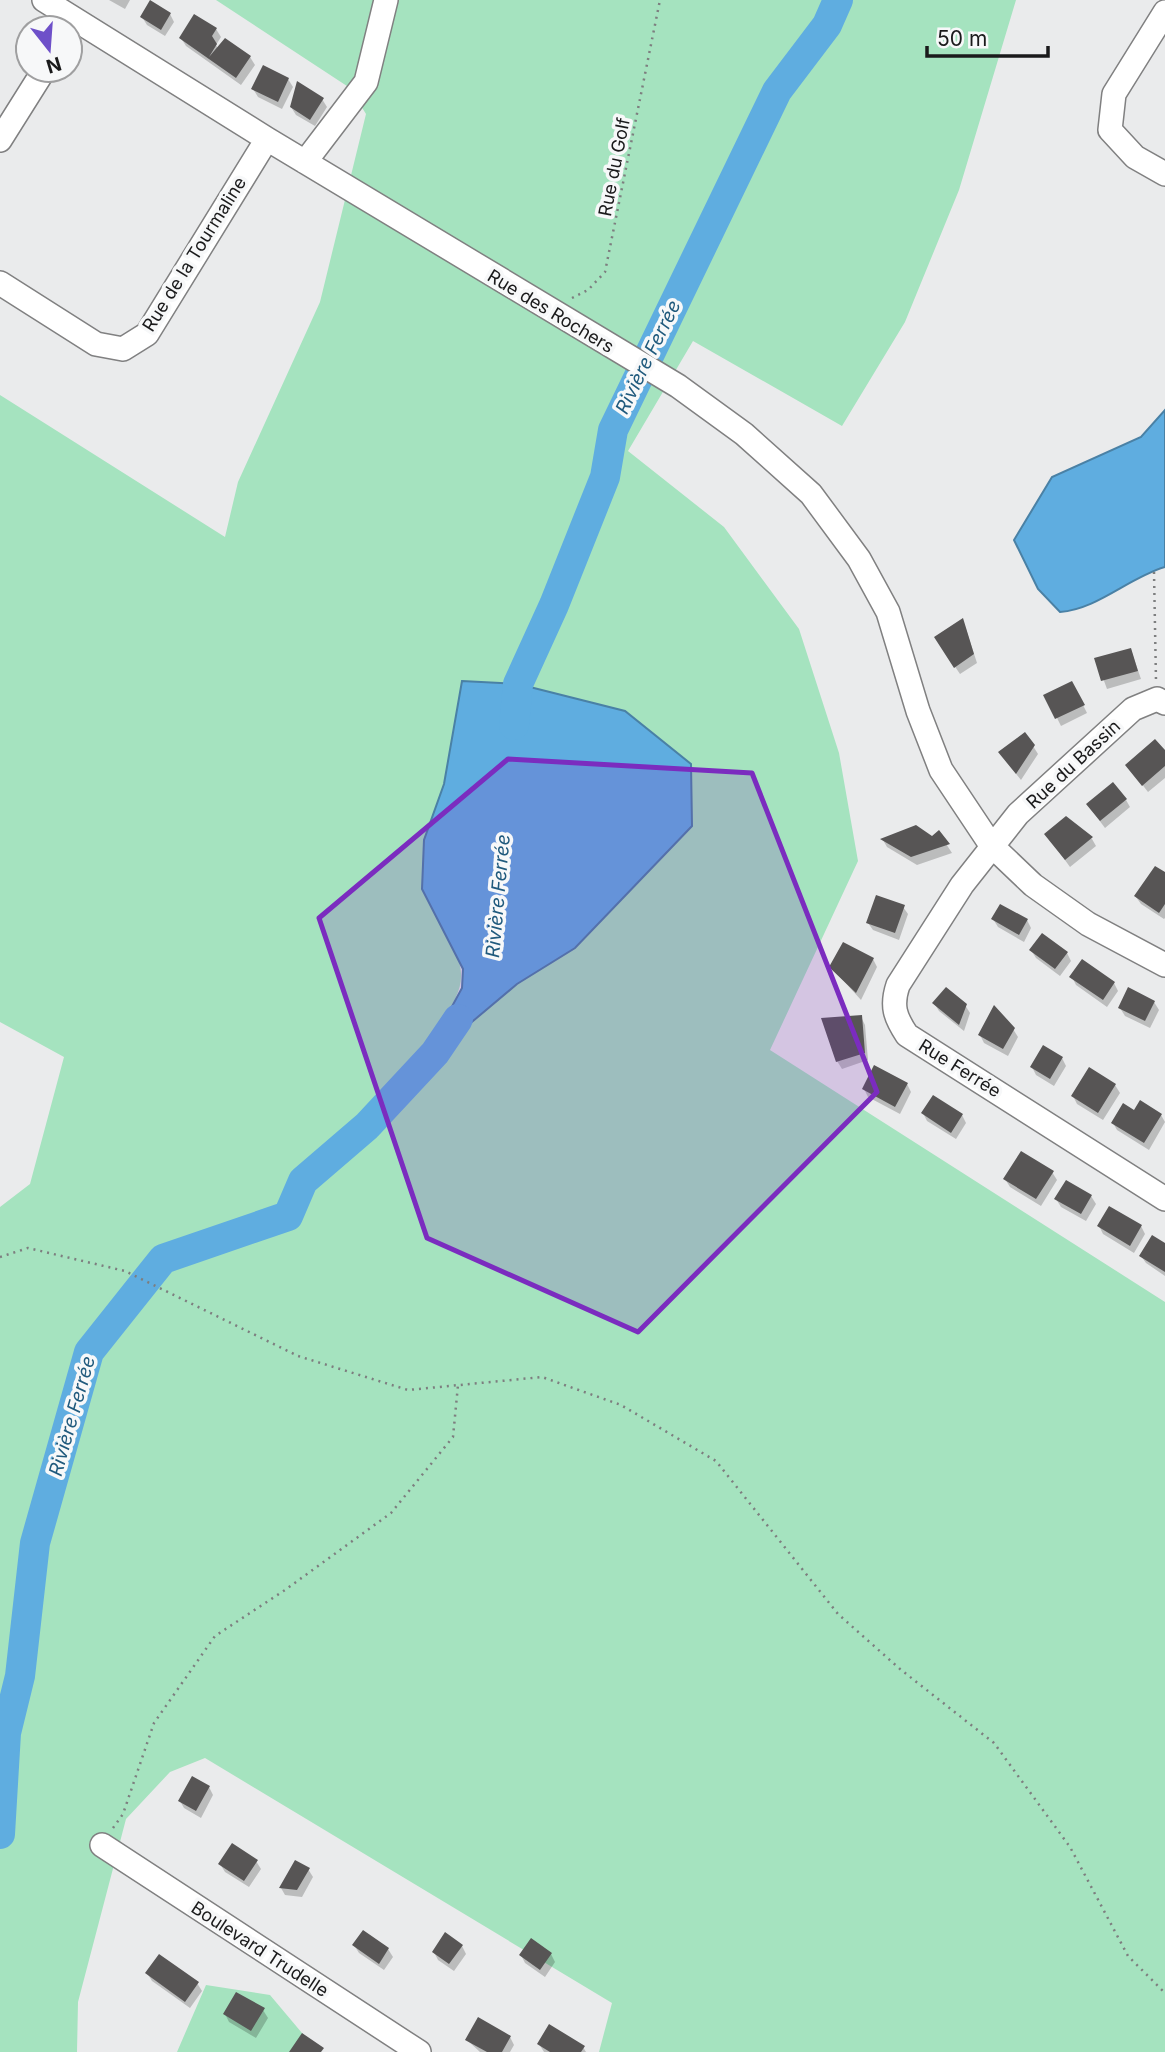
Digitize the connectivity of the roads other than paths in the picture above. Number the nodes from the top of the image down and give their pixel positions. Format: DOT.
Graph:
graph roads {
  1 [pos="44,0"];
  2 [pos="386,0"];
  3 [pos="1165,12"];
  4 [pos="61,14"];
  5 [pos="84,31"];
  6 [pos="35,84"];
  7 [pos="267,139"];
  8 [pos="0,140"];
  9 [pos="305,162"];
  10 [pos="1165,174"];
  11 [pos="0,283"];
  12 [pos="1161,701"];
  13 [pos="991,845"];
  14 [pos="1165,965"];
  15 [pos="1165,1199"];
  16 [pos="102,1845"];
  17 [pos="418,2052"];
  1 -- 4 [label="street, Rue des Rochers"];
  2 -- 9 [label="street"];
  3 -- 10 [label="street"];
  5 -- 7 [label="street, Rue des Rochers"];
  6 -- 8 [label="street"];
  7 -- 9 [label="street, Rue des Rochers"];
  7 -- 11 [label="street, Rue de la Tourmaline"];
  9 -- 13 [label="street, Rue des Rochers"];
  12 -- 13 [label="street, Rue du Bassin"];
  13 -- 14 [label="street, Rue des Rochers"];
  13 -- 15 [label="street, Rue Ferrée"];
  16 -- 17 [label="street, Boulevard Trudelle"];
}
